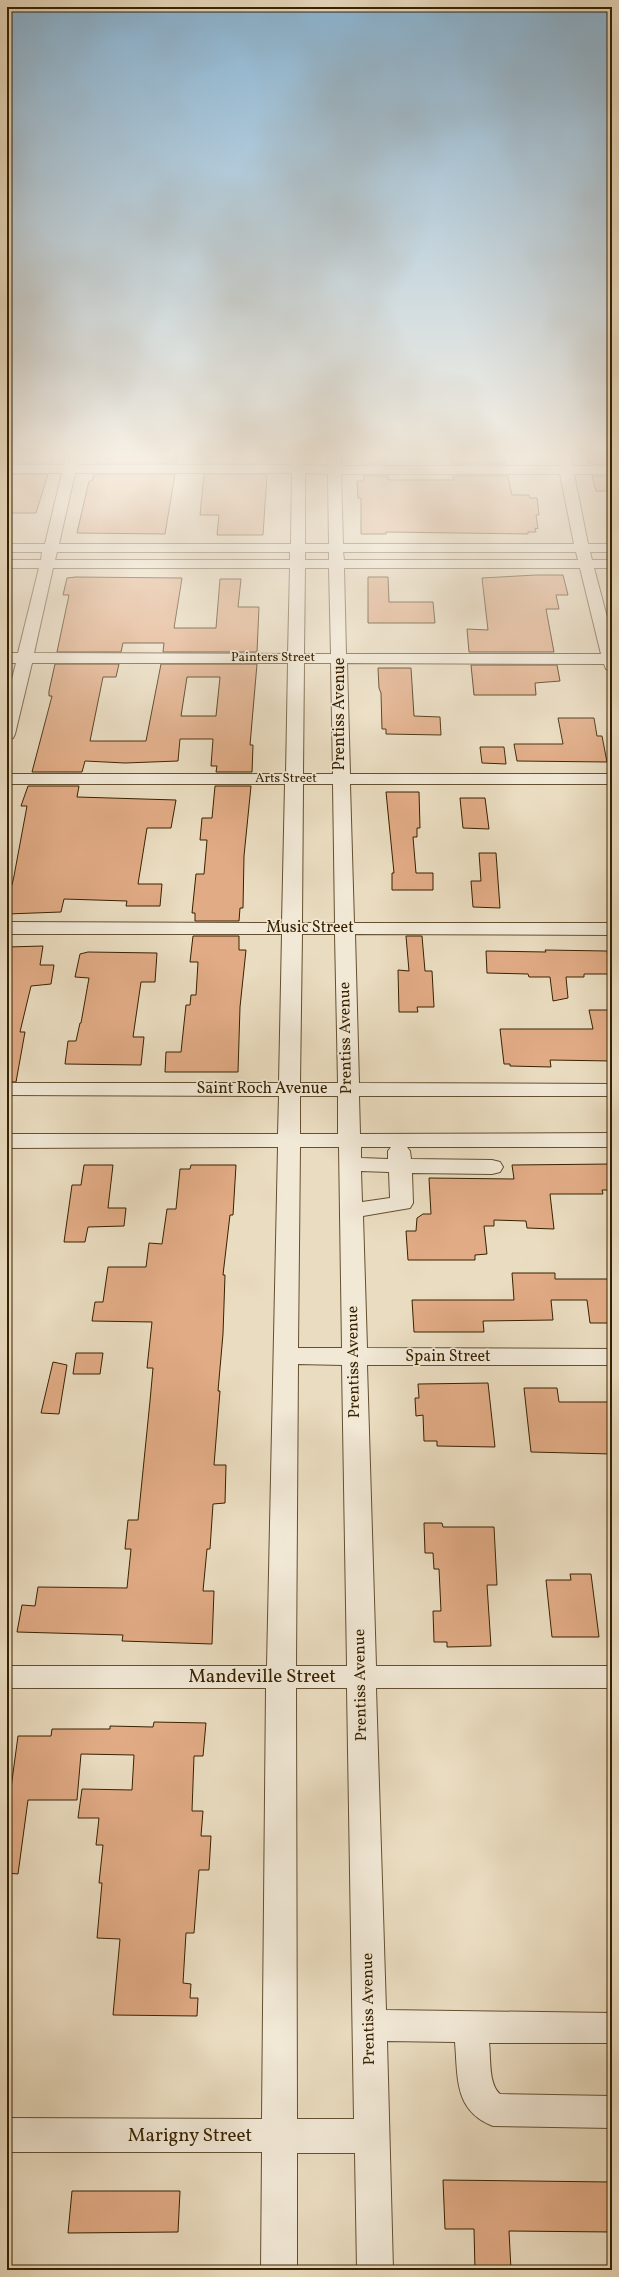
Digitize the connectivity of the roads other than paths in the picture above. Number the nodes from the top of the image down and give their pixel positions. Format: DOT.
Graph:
graph roads {
  1 [pos="48,559"];
  2 [pos="196,559"];
  3 [pos="298,559"];
  4 [pos="337,559"];
  5 [pos="421,559"];
  6 [pos="543,559"];
  7 [pos="586,559"];
  8 [pos="7,564"];
  9 [pos="47,564"];
  10 [pos="544,564"];
  11 [pos="587,564"];
  12 [pos="612,564"];
  13 [pos="7,658"];
  14 [pos="25,658"];
  15 [pos="297,658"];
  16 [pos="340,658"];
  17 [pos="611,663"];
  18 [pos="7,734"];
  19 [pos="7,779"];
  20 [pos="294,779"];
  21 [pos="340,779"];
  22 [pos="612,779"];
  23 [pos="7,928"];
  24 [pos="291,928"];
  25 [pos="344,928"];
  26 [pos="612,929"];
  27 [pos="7,1089"];
  28 [pos="289,1089"];
  29 [pos="348,1089"];
  30 [pos="612,1090"];
  31 [pos="397,1140"];
  32 [pos="436,1140"];
  33 [pos="612,1140"];
  34 [pos="7,1141"];
  35 [pos="288,1141"];
  36 [pos="349,1152"];
  37 [pos="400,1166"];
  38 [pos="436,1167"];
  39 [pos="492,1167"];
  40 [pos="351,1211"];
  41 [pos="285,1356"];
  42 [pos="353,1357"];
  43 [pos="612,1357"];
  44 [pos="7,1677"];
  45 [pos="281,1677"];
  46 [pos="361,1677"];
  47 [pos="612,1677"];
  48 [pos="369,2025"];
  49 [pos="471,2027"];
  50 [pos="612,2028"];
  51 [pos="612,2112"];
  52 [pos="7,2135"];
  53 [pos="279,2136"];
  54 [pos="372,2136"];
  55 [pos="279,2270"];
  56 [pos="375,2270"];
  1 -- 9 [label="street"];
  2 -- 9 [label="street"];
  3 -- 15 [label="street"];
  4 -- 16 [label="street, Prentiss Avenue"];
  5 -- 10 [label="street"];
  6 -- 10 [label="street"];
  7 -- 11 [label="street"];
  8 -- 9 [label="street"];
  9 -- 14 [label="street"];
  10 -- 11 [label="street"];
  11 -- 12 [label="street"];
  11 -- 17 [label="street"];
  13 -- 14 [label="street, Painters Street"];
  14 -- 15 [label="street, Painters Street"];
  14 -- 18 [label="street"];
  15 -- 16 [label="street, Painters Street"];
  15 -- 20 [label="street"];
  16 -- 17 [label="street, Painters Street"];
  16 -- 21 [label="street, Prentiss Avenue"];
  19 -- 20 [label="street, Arts Street"];
  20 -- 21 [label="street, Arts Street"];
  20 -- 24 [label="street"];
  21 -- 22 [label="street, Arts Street"];
  21 -- 25 [label="street, Prentiss Avenue"];
  23 -- 24 [label="street, Music Street"];
  24 -- 25 [label="street, Music Street"];
  24 -- 28 [label="street"];
  25 -- 26 [label="street, Music Street"];
  25 -- 29 [label="street, Prentiss Avenue"];
  27 -- 28 [label="street, Saint Roch Avenue"];
  28 -- 29 [label="street, Saint Roch Avenue"];
  28 -- 35 [label="street"];
  29 -- 30 [label="street, Saint Roch Avenue"];
  29 -- 36 [label="street, Prentiss Avenue"];
  31 -- 32 [label="street"];
  31 -- 36 [label="street"];
  31 -- 37 [label="street"];
  32 -- 33 [label="street"];
  32 -- 38 [label="street"];
  34 -- 35 [label="street"];
  35 -- 36 [label="street"];
  35 -- 41 [label="street"];
  36 -- 37 [label="street"];
  36 -- 40 [label="street, Prentiss Avenue"];
  37 -- 38 [label="street"];
  37 -- 40 [label="street"];
  38 -- 39 [label="street"];
  40 -- 42 [label="street, Prentiss Avenue"];
  41 -- 42 [label="street, Spain Street"];
  41 -- 45 [label="street"];
  42 -- 43 [label="street, Spain Street"];
  42 -- 46 [label="street, Prentiss Avenue"];
  44 -- 45 [label="street, Mandeville Street"];
  45 -- 46 [label="street, Mandeville Street"];
  45 -- 53 [label="street"];
  46 -- 47 [label="street, Mandeville Street"];
  46 -- 48 [label="street, Prentiss Avenue"];
  48 -- 49 [label="street"];
  48 -- 54 [label="street, Prentiss Avenue"];
  49 -- 50 [label="street"];
  49 -- 51 [label="street"];
  52 -- 53 [label="street, Marigny Street"];
  53 -- 54 [label="street, Marigny Street"];
  53 -- 55 [label="street"];
  54 -- 56 [label="street, Prentiss Avenue"];
}
